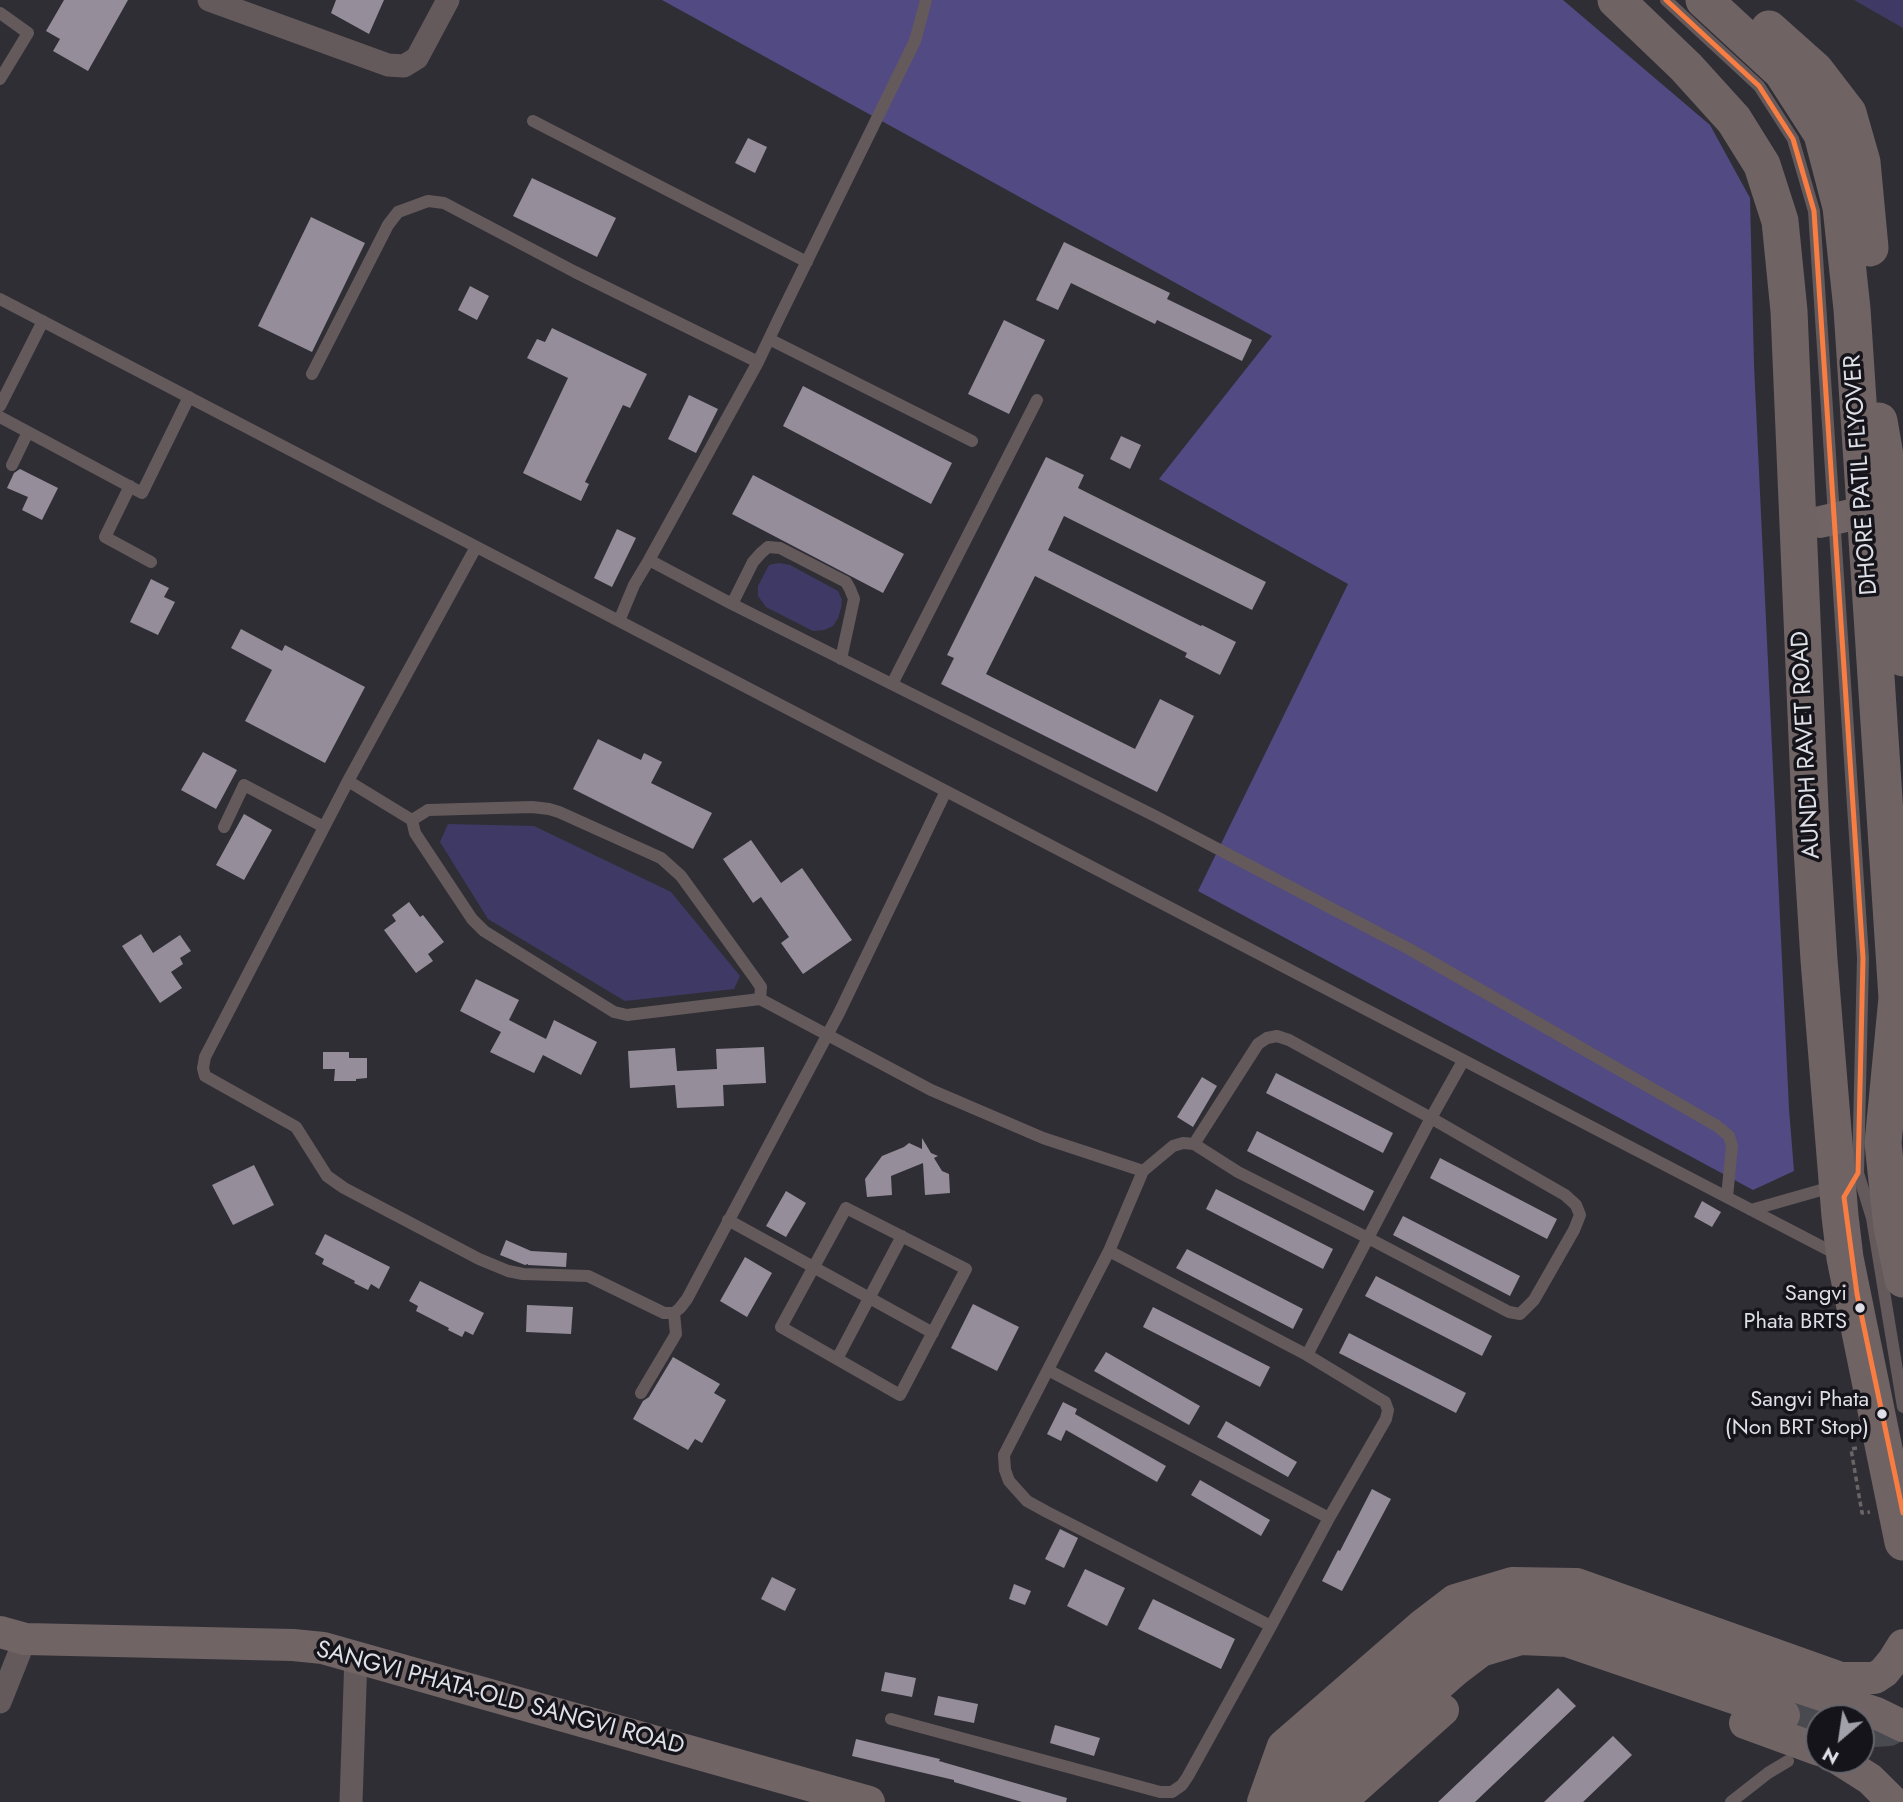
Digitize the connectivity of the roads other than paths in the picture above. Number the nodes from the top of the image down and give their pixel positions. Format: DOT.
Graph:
graph roads {
  1 [pos="209,0"];
  2 [pos="448,0"];
  3 [pos="926,0"];
  4 [pos="1616,0"];
  5 [pos="1666,0"];
  6 [pos="1704,0"];
  7 [pos="1737,0"];
  8 [pos="0,13"];
  9 [pos="0,79"];
  10 [pos="533,121"];
  11 [pos="807,262"];
  12 [pos="0,299"];
  13 [pos="43,321"];
  14 [pos="769,339"];
  15 [pos="1790,343"];
  16 [pos="758,362"];
  17 [pos="312,374"];
  18 [pos="190,397"];
  19 [pos="1037,400"];
  20 [pos="0,406"];
  21 [pos="0,417"];
  22 [pos="28,432"];
  23 [pos="972,441"];
  24 [pos="12,465"];
  25 [pos="130,486"];
  26 [pos="1902,503"];
  27 [pos="1819,522"];
  28 [pos="476,547"];
  29 [pos="649,560"];
  30 [pos="151,562"];
  31 [pos="732,604"];
  32 [pos="619,621"];
  33 [pos="1903,658"];
  34 [pos="841,659"];
  35 [pos="892,684"];
  36 [pos="348,781"];
  37 [pos="946,791"];
  38 [pos="412,820"];
  39 [pos="224,827"];
  40 [pos="324,827"];
  41 [pos="1811,832"];
  42 [pos="1878,960"];
  43 [pos="1897,998"];
  44 [pos="760,999"];
  45 [pos="827,1033"];
  46 [pos="1903,1054"];
  47 [pos="1463,1061"];
  48 [pos="1431,1118"];
  49 [pos="1194,1144"];
  50 [pos="1143,1171"];
  51 [pos="1848,1179"];
  52 [pos="1727,1197"];
  53 [pos="1751,1210"];
  54 [pos="728,1220"];
  55 [pos="902,1237"];
  56 [pos="1368,1238"];
  57 [pos="1109,1251"];
  58 [pos="1845,1258"];
  59 [pos="813,1267"];
  60 [pos="1903,1279"];
  61 [pos="869,1298"];
  62 [pos="674,1313"];
  63 [pos="933,1333"];
  64 [pos="1307,1355"];
  65 [pos="837,1359"];
  66 [pos="1048,1370"];
  67 [pos="641,1393"];
  68 [pos="1903,1407"];
  69 [pos="1903,1513"];
  70 [pos="1329,1518"];
  71 [pos="1903,1542"];
  72 [pos="1271,1626"];
  73 [pos="13,1636"];
  74 [pos="1903,1645"];
  75 [pos="355,1656"];
  76 [pos="0,1702"];
  77 [pos="1784,1715"];
  78 [pos="891,1719"];
  79 [pos="1903,1726"];
  80 [pos="1805,1744"];
  81 [pos="1788,1762"];
  82 [pos="1862,1774"];
  83 [pos="351,1802"];
  84 [pos="869,1802"];
  85 [pos="1263,1802"];
  86 [pos="1276,1802"];
  87 [pos="1300,1802"];
  88 [pos="1340,1802"];
  89 [pos="1731,1802"];
  90 [pos="1894,1802"];
  1 -- 2 [label="street"];
  3 -- 11 [label="lane"];
  4 -- 15 [label="main road, AUNDH RAVET ROAD"];
  5 -- 42 [label="lane"];
  6 -- 42 [label="main road, DHORE PATIL FLYOVER"];
  7 -- 26 [label="main road"];
  8 -- 9 [label="lane"];
  10 -- 11 [label="lane"];
  11 -- 14 [label="lane"];
  12 -- 13 [label="lane"];
  13 -- 18 [label="lane"];
  13 -- 20 [label="lane"];
  14 -- 16 [label="lane"];
  14 -- 23 [label="lane"];
  15 -- 27 [label="main road"];
  15 -- 41 [label="main road, AUNDH RAVET ROAD"];
  16 -- 17 [label="lane"];
  16 -- 29 [label="lane"];
  18 -- 25 [label="lane"];
  18 -- 28 [label="lane"];
  19 -- 35 [label="lane"];
  21 -- 22 [label="lane"];
  22 -- 24 [label="lane"];
  22 -- 25 [label="lane"];
  25 -- 30 [label="lane"];
  26 -- 27 [label="main road"];
  26 -- 33 [label="main road"];
  27 -- 41 [label="main road"];
  28 -- 32 [label="lane"];
  28 -- 36 [label="lane"];
  29 -- 31 [label="lane"];
  29 -- 32 [label="lane"];
  31 -- 34 [label="lane"];
  31 -- 34 [label="lane"];
  32 -- 37 [label="lane"];
  34 -- 35 [label="lane"];
  35 -- 52 [label="lane"];
  36 -- 38 [label="lane"];
  36 -- 40 [label="lane"];
  37 -- 45 [label="lane"];
  37 -- 47 [label="lane"];
  38 -- 44 [label="lane"];
  38 -- 44 [label="lane"];
  39 -- 40 [label="lane"];
  40 -- 62 [label="lane"];
  41 -- 51 [label="main road, AUNDH RAVET ROAD"];
  42 -- 43 [label="main road, DHORE PATIL FLYOVER"];
  42 -- 51 [label="lane"];
  43 -- 46 [label="main road"];
  43 -- 60 [label="main road, DHORE PATIL FLYOVER"];
  44 -- 45 [label="lane"];
  45 -- 50 [label="lane"];
  45 -- 54 [label="lane"];
  47 -- 48 [label="lane"];
  47 -- 52 [label="lane"];
  48 -- 49 [label="lane"];
  48 -- 56 [label="lane"];
  48 -- 56 [label="lane"];
  49 -- 50 [label="lane"];
  49 -- 56 [label="lane"];
  50 -- 57 [label="lane"];
  51 -- 53 [label="lane"];
  51 -- 58 [label="main road, AUNDH RAVET ROAD"];
  51 -- 68 [label="lane"];
  51 -- 69 [label="lane"];
  52 -- 53 [label="lane"];
  53 -- 58 [label="lane"];
  54 -- 59 [label="lane"];
  54 -- 62 [label="lane"];
  55 -- 59 [label="lane"];
  55 -- 61 [label="lane"];
  55 -- 63 [label="lane"];
  56 -- 64 [label="lane"];
  57 -- 64 [label="lane"];
  57 -- 66 [label="lane"];
  58 -- 71 [label="main road, AUNDH RAVET ROAD"];
  59 -- 61 [label="lane"];
  59 -- 65 [label="lane"];
  61 -- 63 [label="lane"];
  61 -- 65 [label="lane"];
  62 -- 67 [label="lane"];
  63 -- 65 [label="lane"];
  64 -- 70 [label="lane"];
  66 -- 70 [label="lane"];
  66 -- 72 [label="lane"];
  70 -- 72 [label="lane"];
  72 -- 78 [label="lane"];
  73 -- 75 [label="main road, SANGVI PHATA-OLD SANGVI ROAD"];
  73 -- 76 [label="street"];
  74 -- 85 [label="main road"];
  75 -- 83 [label="street"];
  75 -- 84 [label="main road, SANGVI PHATA-OLD SANGVI ROAD"];
  77 -- 87 [label="main road"];
  79 -- 86 [label="main road"];
  80 -- 88 [label="main road"];
  81 -- 89 [label="lane"];
  82 -- 90 [label="main road"];
}
